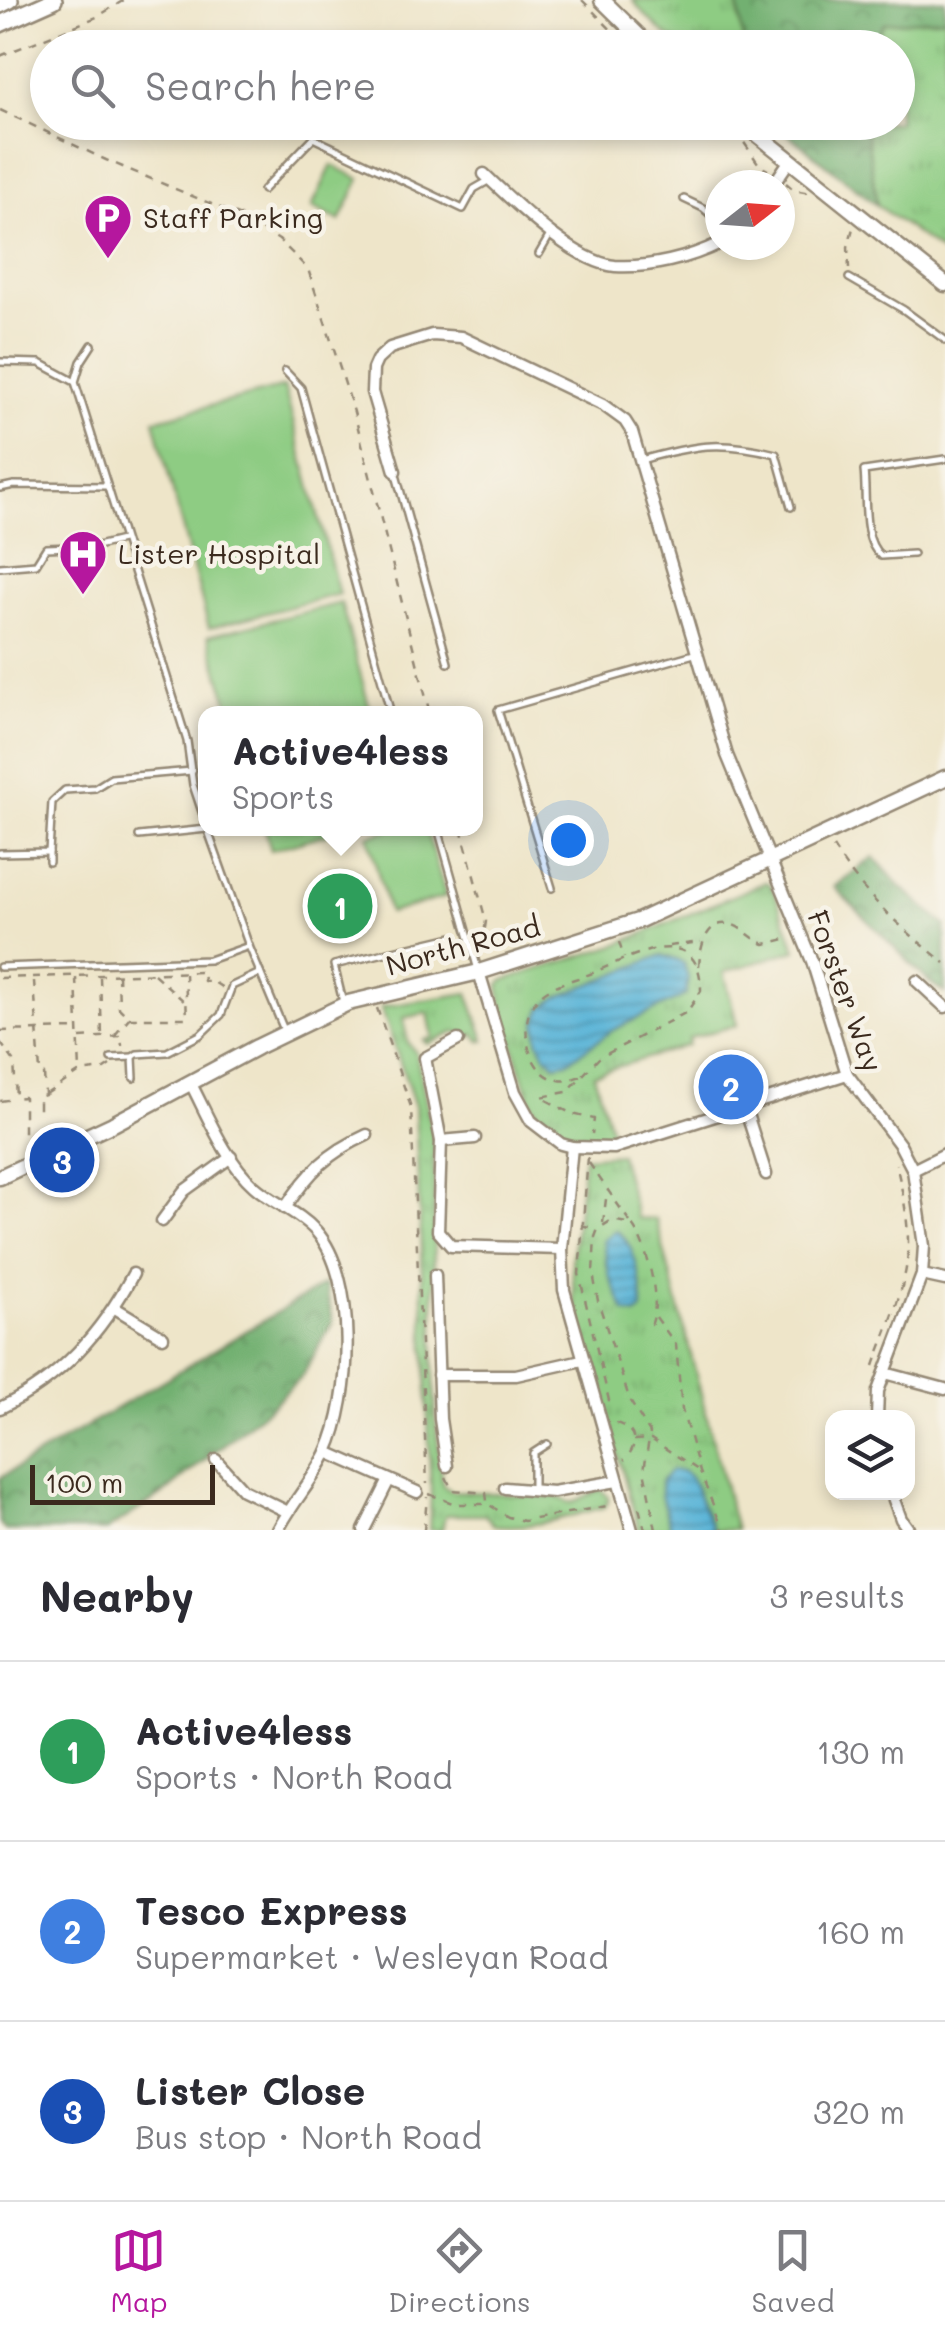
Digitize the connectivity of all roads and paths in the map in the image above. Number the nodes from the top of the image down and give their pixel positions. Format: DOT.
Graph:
graph roads {
  1 [pos="10,0"];
  2 [pos="54,0"];
  3 [pos="124,0"];
  4 [pos="582,0"];
  5 [pos="602,0"];
  6 [pos="0,5"];
  7 [pos="0,24"];
  8 [pos="65,30"];
  9 [pos="611,30"];
  10 [pos="633,30"];
  11 [pos="30,44"];
  12 [pos="0,56"];
  13 [pos="0,110"];
  14 [pos="30,124"];
  15 [pos="64,140"];
  16 [pos="311,140"];
  17 [pos="317,140"];
  18 [pos="765,140"];
  19 [pos="790,160"];
  20 [pos="783,170"];
  21 [pos="487,177"];
  22 [pos="264,190"];
  23 [pos="684,199"];
  24 [pos="705,210"];
  25 [pos="855,226"];
  26 [pos="551,233"];
  27 [pos="705,250"];
  28 [pos="539,254"];
  29 [pos="849,278"];
  30 [pos="945,284"];
  31 [pos="945,340"];
  32 [pos="92,344"];
  33 [pos="0,362"];
  34 [pos="285,371"];
  35 [pos="74,382"];
  36 [pos="945,458"];
  37 [pos="640,460"];
  38 [pos="395,471"];
  39 [pos="106,486"];
  40 [pos="0,488"];
  41 [pos="791,506"];
  42 [pos="123,540"];
  43 [pos="913,554"];
  44 [pos="0,567"];
  45 [pos="697,653"];
  46 [pos="448,664"];
  47 [pos="390,706"];
  48 [pos="428,706"];
  49 [pos="192,771"];
  50 [pos="945,778"];
  51 [pos="198,794"];
  52 [pos="198,830"];
  53 [pos="824,833"];
  54 [pos="139,836"];
  55 [pos="210,836"];
  56 [pos="440,836"];
  57 [pos="463,836"];
  58 [pos="49,852"];
  59 [pos="0,853"];
  60 [pos="770,858"];
  61 [pos="50,862"];
  62 [pos="552,888"];
  63 [pos="614,930"];
  64 [pos="800,934"];
  65 [pos="452,937"];
  66 [pos="702,942"];
  67 [pos="250,946"];
  68 [pos="668,946"];
  69 [pos="625,960"];
  70 [pos="945,963"];
  71 [pos="100,965"];
  72 [pos="0,967"];
  73 [pos="698,968"];
  74 [pos="186,972"];
  75 [pos="260,972"];
  76 [pos="479,972"];
  77 [pos="152,973"];
  78 [pos="118,974"];
  79 [pos="100,975"];
  80 [pos="0,978"];
  81 [pos="34,978"];
  82 [pos="76,978"];
  83 [pos="917,980"];
  84 [pos="229,992"];
  85 [pos="372,995"];
  86 [pos="186,1004"];
  87 [pos="344,1004"];
  88 [pos="945,1007"];
  89 [pos="129,1018"];
  90 [pos="79,1029"];
  91 [pos="0,1030"];
  92 [pos="38,1030"];
  93 [pos="285,1032"];
  94 [pos="114,1036"];
  95 [pos="102,1037"];
  96 [pos="79,1038"];
  97 [pos="458,1040"];
  98 [pos="0,1042"];
  99 [pos="133,1057"];
  100 [pos="533,1057"];
  101 [pos="111,1058"];
  102 [pos="122,1058"];
  103 [pos="508,1064"];
  104 [pos="104,1070"];
  105 [pos="80,1072"];
  106 [pos="848,1074"];
  107 [pos="582,1076"];
  108 [pos="134,1078"];
  109 [pos="190,1082"];
  110 [pos="45,1095"];
  111 [pos="16,1098"];
  112 [pos="0,1101"];
  113 [pos="745,1108"];
  114 [pos="39,1110"];
  115 [pos="24,1134"];
  116 [pos="366,1136"];
  117 [pos="476,1138"];
  118 [pos="441,1141"];
  119 [pos="572,1148"];
  120 [pos="590,1148"];
  121 [pos="945,1154"];
  122 [pos="894,1155"];
  123 [pos="231,1157"];
  124 [pos="587,1160"];
  125 [pos="913,1170"];
  126 [pos="766,1174"];
  127 [pos="0,1177"];
  128 [pos="606,1189"];
  129 [pos="284,1208"];
  130 [pos="162,1222"];
  131 [pos="631,1224"];
  132 [pos="581,1225"];
  133 [pos="603,1225"];
  134 [pos="598,1229"];
  135 [pos="562,1249"];
  136 [pos="134,1274"];
  137 [pos="435,1274"];
  138 [pos="922,1276"];
  139 [pos="945,1280"];
  140 [pos="115,1308"];
  141 [pos="655,1316"];
  142 [pos="650,1325"];
  143 [pos="164,1336"];
  144 [pos="582,1360"];
  145 [pos="874,1366"];
  146 [pos="885,1373"];
  147 [pos="438,1376"];
  148 [pos="945,1389"];
  149 [pos="0,1408"];
  150 [pos="877,1410"];
  151 [pos="634,1440"];
  152 [pos="651,1440"];
  153 [pos="546,1444"];
  154 [pos="327,1452"];
  155 [pos="216,1460"];
  156 [pos="447,1466"];
  157 [pos="628,1472"];
  158 [pos="700,1472"];
  159 [pos="617,1481"];
  160 [pos="388,1482"];
  161 [pos="505,1488"];
  162 [pos="533,1490"];
  163 [pos="422,1493"];
  164 [pos="894,1500"];
  165 [pos="636,1501"];
  166 [pos="488,1504"];
  167 [pos="288,1512"];
  168 [pos="635,1524"];
  169 [pos="278,1530"];
  170 [pos="364,1530"];
  171 [pos="424,1530"];
  172 [pos="645,1530"];
  173 [pos="656,1530"];
  174 [pos="723,1530"];
  175 [pos="909,1530"];
  1 -- 6 [label="main road"];
  2 -- 7 [label="main road"];
  3 -- 8 [label="path"];
  4 -- 9 [label="path"];
  5 -- 10 [label="main road"];
  11 -- 12 [label="path"];
  13 -- 14 [label="path"];
  15 -- 48 [label="path"];
  16 -- 22 [label="lane"];
  17 -- 21 [label="lane"];
  18 -- 19 [label="main road"];
  19 -- 20 [label="street"];
  19 -- 30 [label="main road"];
  21 -- 26 [label="street"];
  23 -- 24 [label="lane"];
  25 -- 29 [label="path"];
  26 -- 27 [label="street"];
  26 -- 28 [label="lane"];
  29 -- 31 [label="lane"];
  32 -- 35 [label="lane"];
  33 -- 35 [label="lane"];
  34 -- 47 [label="lane"];
  35 -- 39 [label="lane"];
  36 -- 43 [label="lane"];
  37 -- 38 [label="street, Forster Way"];
  37 -- 41 [label="lane"];
  37 -- 45 [label="street, Forster Way"];
  38 -- 46 [label="lane"];
  39 -- 40 [label="lane"];
  39 -- 42 [label="lane"];
  42 -- 44 [label="lane"];
  42 -- 49 [label="lane"];
  45 -- 60 [label="street, Forster Way"];
  45 -- 62 [label="lane"];
  49 -- 51 [label="lane"];
  49 -- 58 [label="lane"];
  50 -- 53 [label="main road, North Road"];
  52 -- 54 [label="lane"];
  53 -- 60 [label="main road, North Road"];
  53 -- 70 [label="path"];
  55 -- 67 [label="lane"];
  56 -- 76 [label="lane"];
  57 -- 76 [label="path"];
  58 -- 59 [label="lane"];
  58 -- 61 [label="lane"];
  60 -- 63 [label="main road, North Road"];
  60 -- 64 [label="street, Forster Way"];
  63 -- 69 [label="path"];
  63 -- 76 [label="main road, North Road"];
  64 -- 66 [label="path"];
  64 -- 106 [label="street, Forster Way"];
  65 -- 87 [label="lane"];
  66 -- 68 [label="path"];
  66 -- 73 [label="path"];
  67 -- 71 [label="lane"];
  67 -- 75 [label="lane"];
  68 -- 69 [label="path"];
  68 -- 73 [label="path"];
  69 -- 100 [label="path"];
  71 -- 72 [label="lane"];
  71 -- 79 [label="path"];
  73 -- 107 [label="path"];
  74 -- 77 [label="path"];
  74 -- 84 [label="path"];
  74 -- 86 [label="path"];
  75 -- 84 [label="lane"];
  75 -- 93 [label="lane"];
  76 -- 85 [label="main road, North Road"];
  76 -- 103 [label="street"];
  77 -- 78 [label="path"];
  77 -- 86 [label="path"];
  78 -- 79 [label="path"];
  78 -- 89 [label="path"];
  79 -- 82 [label="path"];
  79 -- 95 [label="path"];
  80 -- 81 [label="path"];
  81 -- 82 [label="path"];
  81 -- 92 [label="path"];
  82 -- 90 [label="path"];
  83 -- 88 [label="street"];
  84 -- 99 [label="lane"];
  85 -- 87 [label="main road, North Road"];
  85 -- 163 [label="path"];
  86 -- 89 [label="path"];
  87 -- 93 [label="main road, North Road"];
  89 -- 94 [label="path"];
  90 -- 92 [label="path"];
  90 -- 96 [label="path"];
  91 -- 92 [label="path"];
  92 -- 110 [label="path"];
  93 -- 109 [label="main road, North Road"];
  94 -- 95 [label="path"];
  94 -- 102 [label="path"];
  95 -- 96 [label="path"];
  96 -- 105 [label="path"];
  97 -- 118 [label="street"];
  98 -- 111 [label="path"];
  99 -- 102 [label="lane"];
  99 -- 108 [label="lane"];
  100 -- 103 [label="path"];
  100 -- 107 [label="path"];
  101 -- 102 [label="lane"];
  103 -- 119 [label="street"];
  104 -- 105 [label="path"];
  105 -- 110 [label="path"];
  106 -- 113 [label="street"];
  106 -- 125 [label="street, Forster Way"];
  107 -- 120 [label="path"];
  109 -- 123 [label="street"];
  109 -- 127 [label="main road, North Road"];
  110 -- 114 [label="path"];
  111 -- 112 [label="path"];
  111 -- 115 [label="path"];
  113 -- 120 [label="street"];
  113 -- 126 [label="street"];
  116 -- 129 [label="street"];
  117 -- 118 [label="street"];
  118 -- 135 [label="street"];
  119 -- 120 [label="street"];
  119 -- 135 [label="street"];
  120 -- 124 [label="path"];
  121 -- 125 [label="street"];
  122 -- 145 [label="path"];
  123 -- 129 [label="street"];
  123 -- 130 [label="street"];
  124 -- 128 [label="path"];
  124 -- 132 [label="path"];
  125 -- 138 [label="street, Forster Way"];
  128 -- 131 [label="path"];
  128 -- 133 [label="path"];
  129 -- 154 [label="street"];
  131 -- 133 [label="path"];
  131 -- 141 [label="path"];
  132 -- 134 [label="path"];
  132 -- 151 [label="path"];
  133 -- 134 [label="path"];
  134 -- 152 [label="path"];
  135 -- 144 [label="street"];
  136 -- 140 [label="street"];
  137 -- 147 [label="street"];
  138 -- 139 [label="street"];
  138 -- 146 [label="street, Forster Way"];
  140 -- 143 [label="street"];
  140 -- 149 [label="street"];
  141 -- 142 [label="path"];
  141 -- 158 [label="path"];
  144 -- 147 [label="street"];
  144 -- 159 [label="street"];
  146 -- 148 [label="street"];
  146 -- 150 [label="street, Forster Way"];
  147 -- 156 [label="street"];
  151 -- 152 [label="path"];
  151 -- 157 [label="path"];
  152 -- 158 [label="path"];
  152 -- 173 [label="path"];
  153 -- 162 [label="lane"];
  154 -- 160 [label="street"];
  154 -- 167 [label="street"];
  155 -- 167 [label="street"];
  156 -- 166 [label="path"];
  158 -- 174 [label="path"];
  159 -- 162 [label="street"];
  159 -- 168 [label="street"];
  160 -- 163 [label="street"];
  160 -- 170 [label="street"];
  161 -- 162 [label="street"];
  163 -- 166 [label="path"];
  163 -- 171 [label="path"];
  164 -- 175 [label="street"];
  165 -- 168 [label="path"];
  166 -- 168 [label="path"];
  167 -- 169 [label="street"];
  168 -- 172 [label="path"];
}
